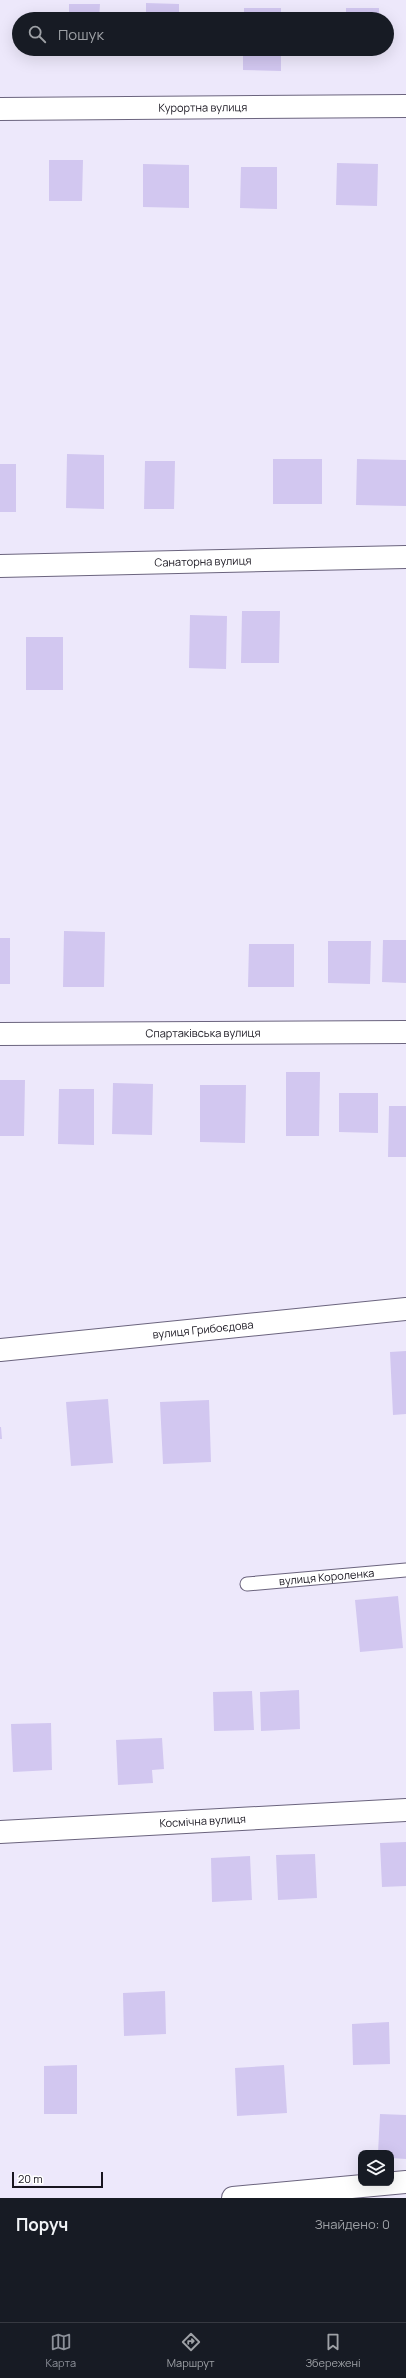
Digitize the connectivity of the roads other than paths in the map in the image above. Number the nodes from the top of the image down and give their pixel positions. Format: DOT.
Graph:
graph roads {
  1 [pos="406,106"];
  2 [pos="0,109"];
  3 [pos="406,557"];
  4 [pos="0,566"];
  5 [pos="406,1032"];
  6 [pos="0,1034"];
  7 [pos="406,1310"];
  8 [pos="0,1350"];
  9 [pos="406,1570"];
  10 [pos="247,1584"];
  11 [pos="406,1810"];
  12 [pos="0,1832"];
  13 [pos="406,2182"];
  14 [pos="233,2198"];
  1 -- 2 [label="street, Курортна вулиця"];
  3 -- 4 [label="street, Санаторна вулиця"];
  5 -- 6 [label="street, Спартаківська вулиця"];
  7 -- 8 [label="street, вулиця Грибоєдова"];
  9 -- 10 [label="lane, вулиця Короленка"];
  11 -- 12 [label="street, Космічна вулиця"];
  13 -- 14 [label="street"];
}
